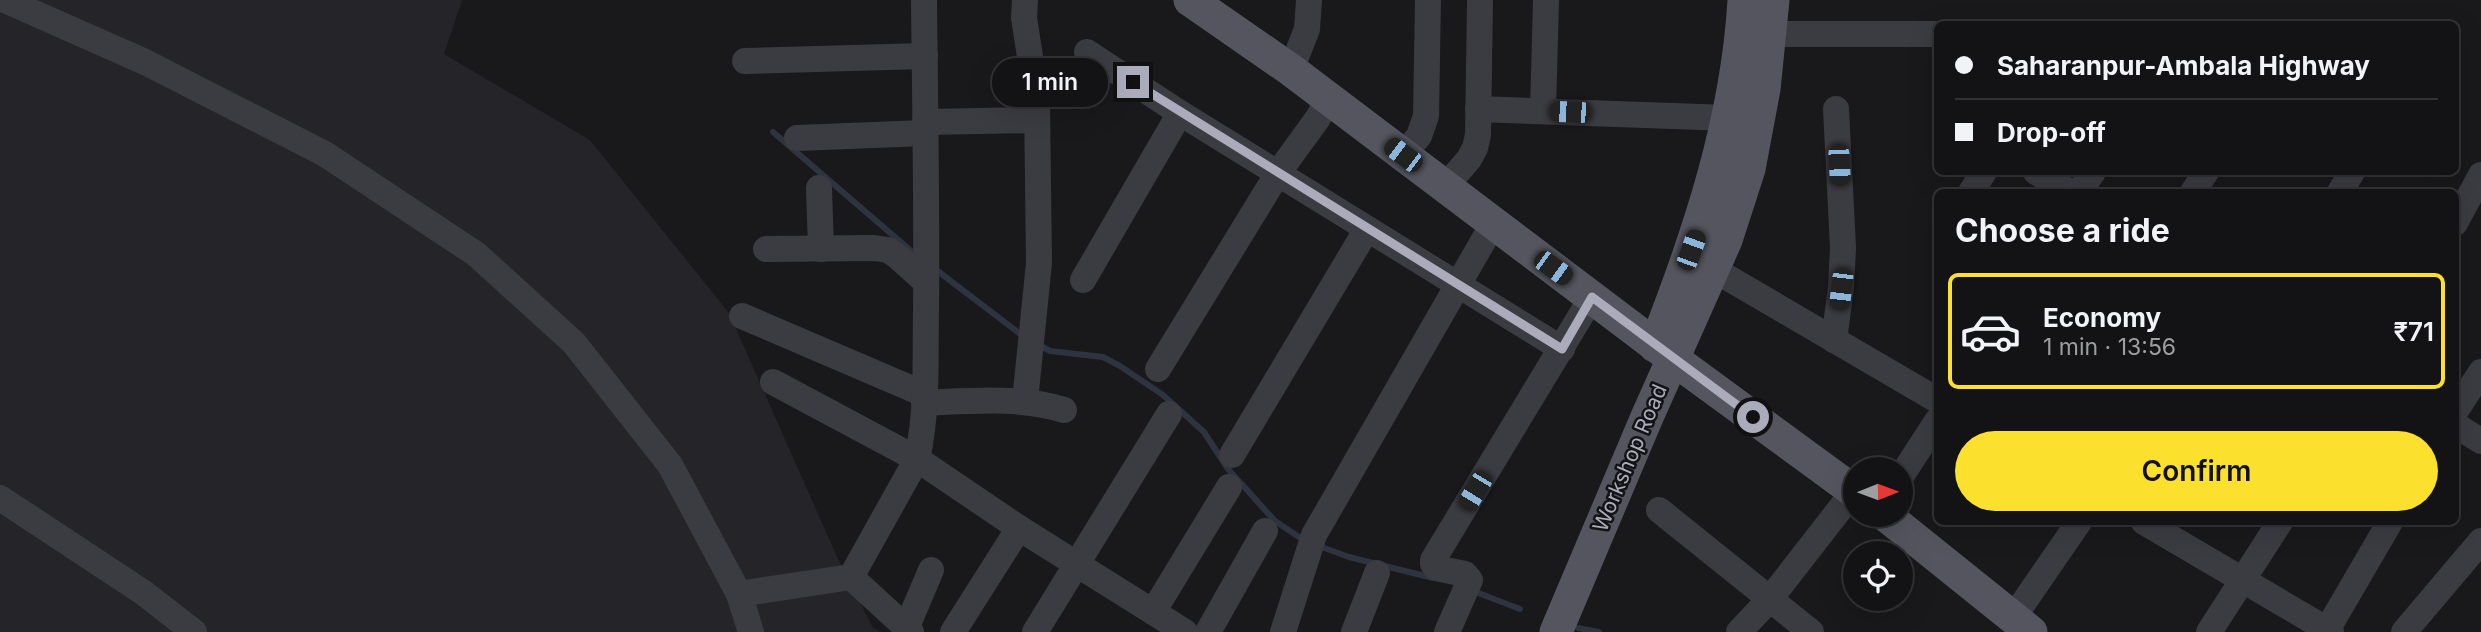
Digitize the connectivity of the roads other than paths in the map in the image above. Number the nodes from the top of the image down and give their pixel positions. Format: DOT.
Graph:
graph roads {
  1 [pos="5,0"];
  2 [pos="925,0"];
  3 [pos="1025,0"];
  4 [pos="1190,0"];
  5 [pos="1308,0"];
  6 [pos="1429,0"];
  7 [pos="1480,0"];
  8 [pos="1545,0"];
  9 [pos="1744,0"];
  10 [pos="1773,0"];
  11 [pos="1769,34"];
  12 [pos="1934,34"];
  13 [pos="1087,52"];
  14 [pos="925,55"];
  15 [pos="746,61"];
  16 [pos="1290,69"];
  17 [pos="1328,99"];
  18 [pos="1478,109"];
  19 [pos="1836,109"];
  20 [pos="1543,111"];
  21 [pos="1180,113"];
  22 [pos="1729,118"];
  23 [pos="1037,120"];
  24 [pos="925,128"];
  25 [pos="797,138"];
  26 [pos="1403,155"];
  27 [pos="1278,173"];
  28 [pos="2041,175"];
  29 [pos="2481,175"];
  30 [pos="1445,187"];
  31 [pos="819,188"];
  32 [pos="2065,189"];
  33 [pos="2459,216"];
  34 [pos="1493,224"];
  35 [pos="1367,229"];
  36 [pos="766,249"];
  37 [pos="821,249"];
  38 [pos="1713,269"];
  39 [pos="926,278"];
  40 [pos="1083,280"];
  41 [pos="1459,285"];
  42 [pos="1592,297"];
  43 [pos="742,316"];
  44 [pos="1834,340"];
  45 [pos="1562,349"];
  46 [pos="1664,351"];
  47 [pos="1158,369"];
  48 [pos="2481,372"];
  49 [pos="773,382"];
  50 [pos="924,398"];
  51 [pos="1934,398"];
  52 [pos="1025,401"];
  53 [pos="2459,406"];
  54 [pos="1064,410"];
  55 [pos="1168,414"];
  56 [pos="1934,426"];
  57 [pos="2459,427"];
  58 [pos="2481,441"];
  59 [pos="1232,455"];
  60 [pos="1913,458"];
  61 [pos="917,459"];
  62 [pos="1843,484"];
  63 [pos="1228,487"];
  64 [pos="0,498"];
  65 [pos="1843,506"];
  66 [pos="1659,510"];
  67 [pos="2077,525"];
  68 [pos="2149,525"];
  69 [pos="2278,525"];
  70 [pos="2388,525"];
  71 [pos="1900,527"];
  72 [pos="1019,528"];
  73 [pos="1265,531"];
  74 [pos="2481,541"];
  75 [pos="1077,565"];
  76 [pos="931,570"];
  77 [pos="1377,573"];
  78 [pos="851,577"];
  79 [pos="2243,581"];
  80 [pos="739,594"];
  81 [pos="1770,599"];
  82 [pos="1153,612"];
  83 [pos="2429,621"];
  84 [pos="2022,625"];
  85 [pos="909,630"];
  86 [pos="2329,631"];
  87 [pos="194,632"];
  88 [pos="751,632"];
  89 [pos="953,632"];
  90 [pos="1035,632"];
  91 [pos="1185,632"];
  92 [pos="1208,632"];
  93 [pos="1283,632"];
  94 [pos="1354,632"];
  95 [pos="1447,632"];
  96 [pos="1535,632"];
  97 [pos="1556,632"];
  98 [pos="1739,632"];
  99 [pos="1811,632"];
  100 [pos="2208,632"];
  101 [pos="2404,632"];
  1 -- 80 [label="street"];
  2 -- 14 [label="street"];
  3 -- 23 [label="street"];
  4 -- 16 [label="main road"];
  5 -- 16 [label="street"];
  6 -- 26 [label="street"];
  7 -- 18 [label="street"];
  8 -- 20 [label="street"];
  9 -- 22 [label="main road, Workshop Road"];
  10 -- 11 [label="main road, Workshop Road"];
  11 -- 12 [label="street"];
  11 -- 38 [label="main road, Workshop Road"];
  13 -- 21 [label="street"];
  14 -- 15 [label="street"];
  14 -- 24 [label="street"];
  16 -- 17 [label="main road"];
  17 -- 26 [label="main road"];
  17 -- 27 [label="street"];
  18 -- 20 [label="street"];
  18 -- 30 [label="street"];
  19 -- 44 [label="street"];
  20 -- 22 [label="street"];
  21 -- 27 [label="street"];
  21 -- 40 [label="street"];
  22 -- 46 [label="main road, Workshop Road"];
  23 -- 24 [label="street"];
  23 -- 52 [label="street"];
  24 -- 25 [label="street"];
  24 -- 39 [label="street"];
  26 -- 30 [label="main road"];
  27 -- 35 [label="street"];
  27 -- 47 [label="street"];
  28 -- 32 [label="street"];
  29 -- 33 [label="street"];
  30 -- 34 [label="main road"];
  31 -- 37 [label="street"];
  34 -- 41 [label="street"];
  34 -- 42 [label="main road"];
  35 -- 41 [label="street"];
  35 -- 59 [label="street"];
  36 -- 37 [label="street"];
  37 -- 39 [label="street"];
  38 -- 44 [label="street"];
  38 -- 46 [label="main road, Workshop Road"];
  39 -- 50 [label="street"];
  41 -- 45 [label="street"];
  41 -- 93 [label="street"];
  42 -- 45 [label="street"];
  42 -- 46 [label="main road"];
  43 -- 50 [label="street"];
  44 -- 51 [label="street"];
  45 -- 95 [label="street"];
  46 -- 62 [label="main road"];
  46 -- 96 [label="main road, Workshop Road"];
  46 -- 97 [label="main road, Workshop Road"];
  48 -- 53 [label="street"];
  49 -- 61 [label="street"];
  50 -- 52 [label="street"];
  50 -- 61 [label="street"];
  52 -- 54 [label="street"];
  55 -- 75 [label="street"];
  56 -- 60 [label="street"];
  57 -- 58 [label="street"];
  61 -- 72 [label="street"];
  61 -- 78 [label="street"];
  63 -- 82 [label="street"];
  64 -- 87 [label="street"];
  65 -- 81 [label="street"];
  66 -- 81 [label="street"];
  67 -- 84 [label="street"];
  68 -- 79 [label="street"];
  69 -- 79 [label="street"];
  70 -- 86 [label="street"];
  71 -- 84 [label="main road"];
  72 -- 75 [label="street"];
  72 -- 89 [label="street"];
  73 -- 92 [label="street"];
  74 -- 83 [label="street"];
  75 -- 82 [label="street"];
  75 -- 90 [label="street"];
  76 -- 85 [label="street"];
  77 -- 94 [label="street"];
  78 -- 80 [label="street"];
  78 -- 85 [label="street"];
  79 -- 86 [label="street"];
  79 -- 100 [label="street"];
  80 -- 88 [label="street"];
  81 -- 98 [label="street"];
  81 -- 99 [label="street"];
  82 -- 91 [label="street"];
  83 -- 101 [label="street"];
}
